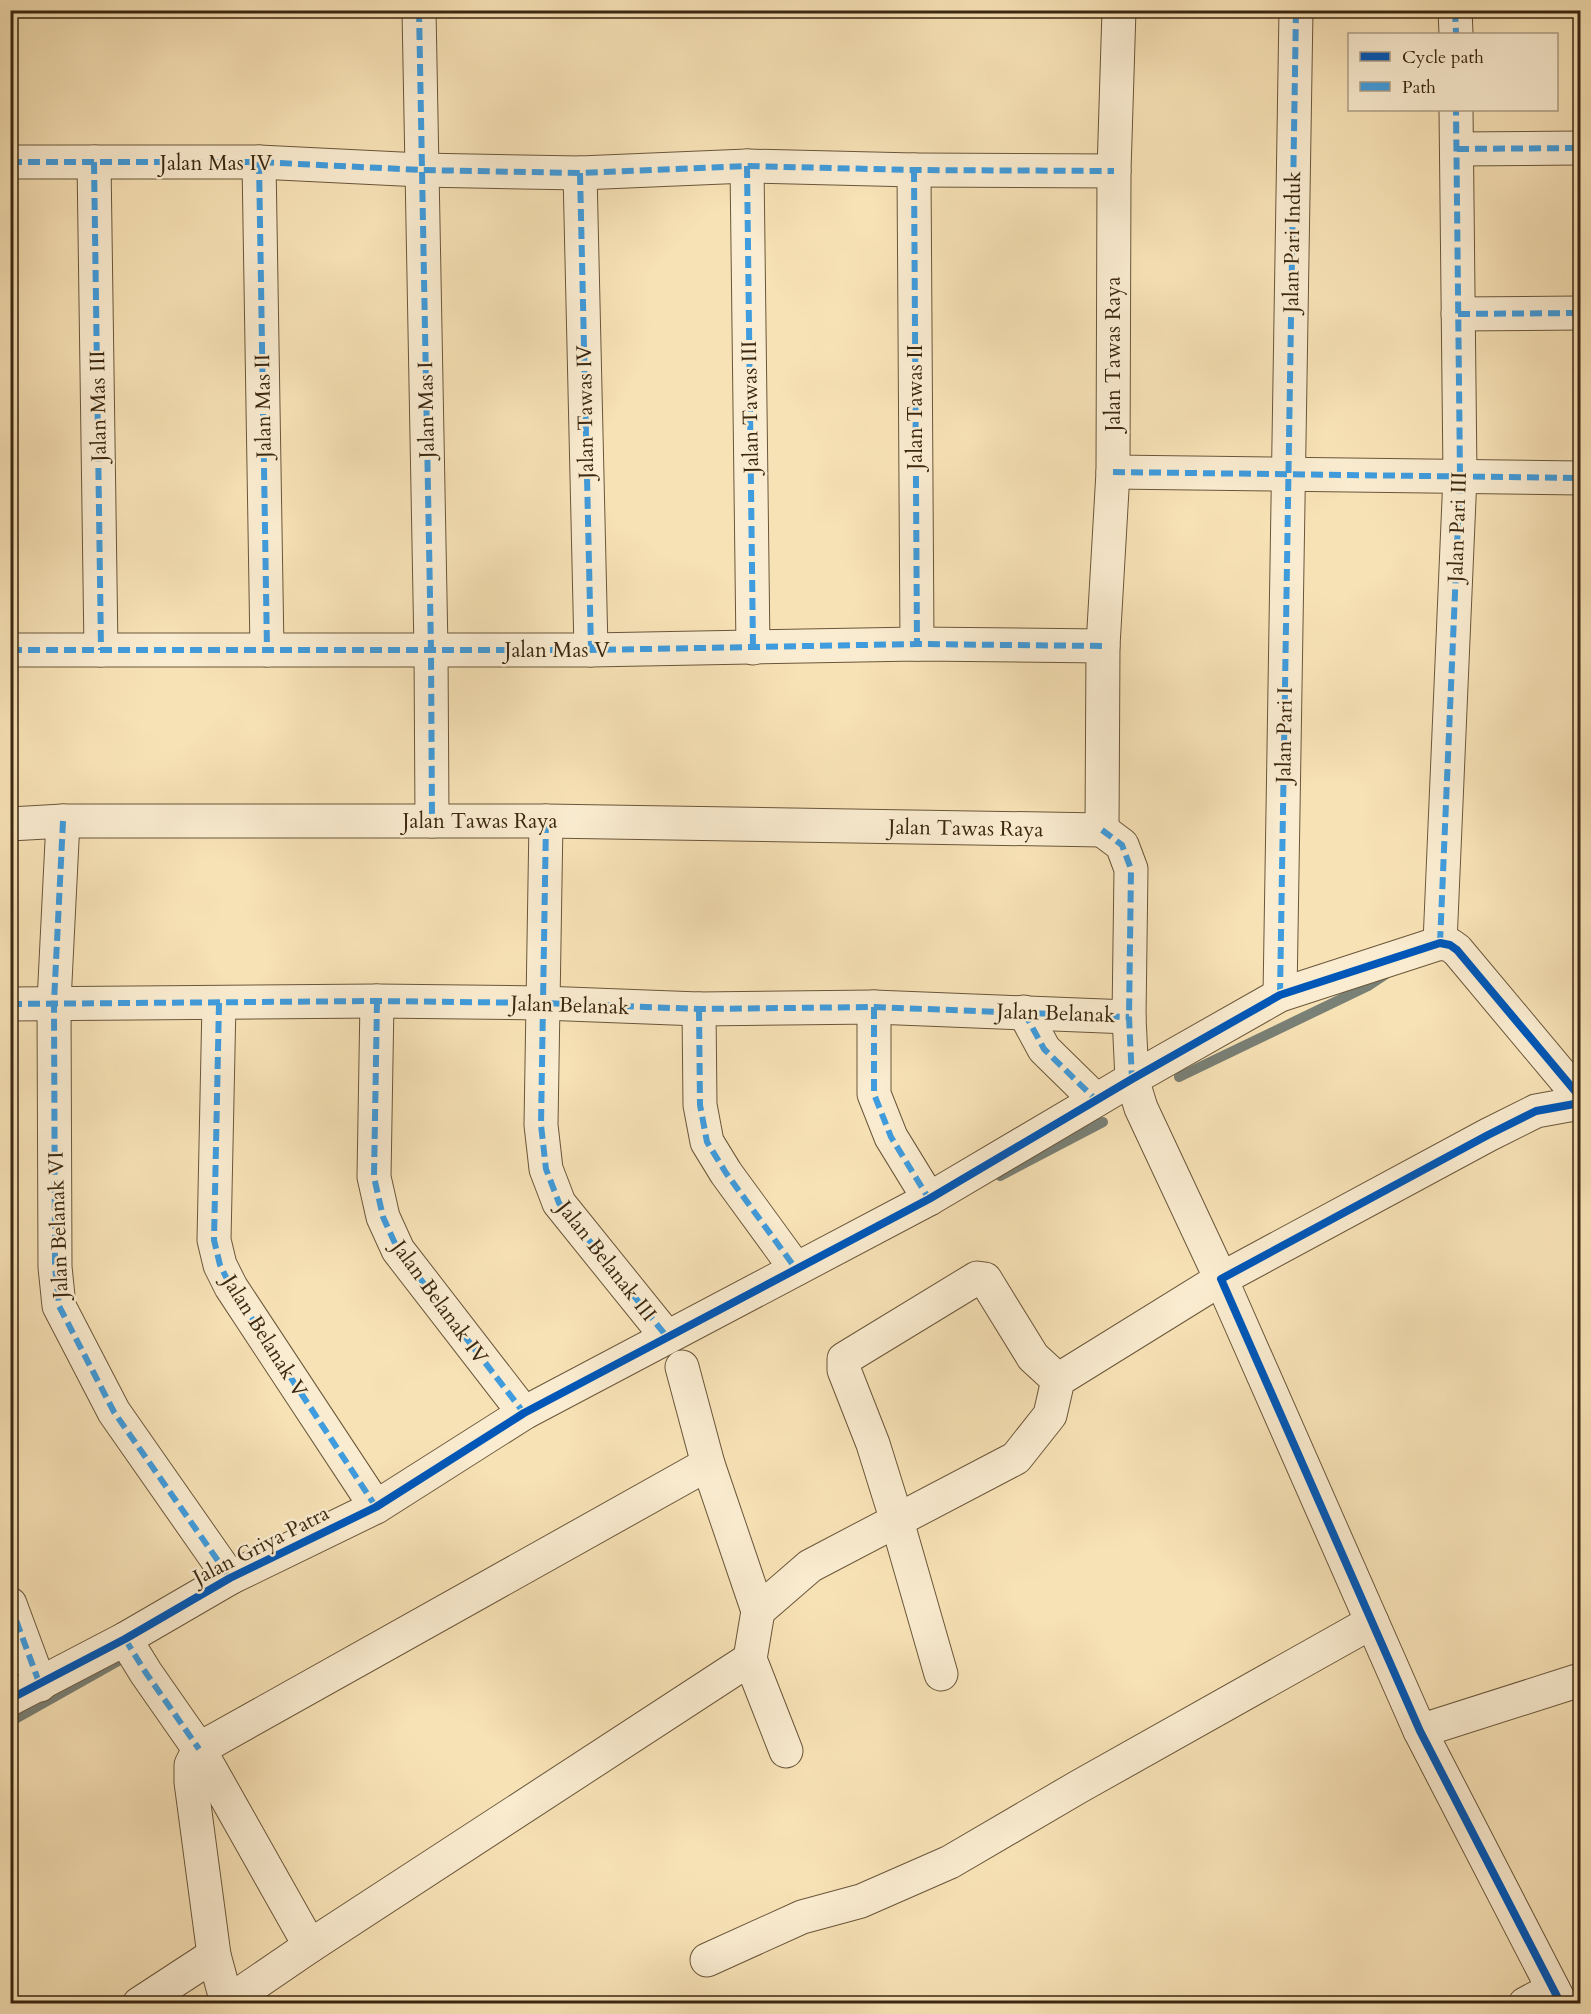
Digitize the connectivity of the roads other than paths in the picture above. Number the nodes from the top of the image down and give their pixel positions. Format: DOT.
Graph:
graph roads {
  1 [pos="418,10"];
  2 [pos="1119,10"];
  3 [pos="1296,10"];
  4 [pos="1455,10"];
  5 [pos="1455,33"];
  6 [pos="1456,111"];
  7 [pos="1581,148"];
  8 [pos="1457,149"];
  9 [pos="10,162"];
  10 [pos="94,162"];
  11 [pos="259,162"];
  12 [pos="747,166"];
  13 [pos="421,170"];
  14 [pos="914,170"];
  15 [pos="1114,171"];
  16 [pos="580,174"];
  17 [pos="1581,313"];
  18 [pos="1458,314"];
  19 [pos="1113,472"];
  20 [pos="1289,474"];
  21 [pos="1460,476"];
  22 [pos="1581,478"];
  23 [pos="917,644"];
  24 [pos="1103,646"];
  25 [pos="753,648"];
  26 [pos="10,650"];
  27 [pos="101,650"];
  28 [pos="267,650"];
  29 [pos="431,650"];
  30 [pos="591,650"];
  31 [pos="63,821"];
  32 [pos="432,821"];
  33 [pos="546,821"];
  34 [pos="10,824"];
  35 [pos="1102,830"];
  36 [pos="1440,943"];
  37 [pos="1280,995"];
  38 [pos="377,1001"];
  39 [pos="54,1002"];
  40 [pos="219,1003"];
  41 [pos="542,1003"];
  42 [pos="10,1004"];
  43 [pos="874,1007"];
  44 [pos="699,1010"];
  45 [pos="1024,1011"];
  46 [pos="1129,1017"];
  47 [pos="1132,1078"];
  48 [pos="1581,1097"];
  49 [pos="1096,1100"];
  50 [pos="1581,1103"];
  51 [pos="929,1199"];
  52 [pos="796,1269"];
  53 [pos="1221,1279"];
  54 [pos="667,1337"];
  55 [pos="682,1367"];
  56 [pos="1058,1380"];
  57 [pos="524,1413"];
  58 [pos="708,1464"];
  59 [pos="376,1507"];
  60 [pos="897,1521"];
  61 [pos="230,1578"];
  62 [pos="10,1604"];
  63 [pos="758,1611"];
  64 [pos="1372,1622"];
  65 [pos="132,1650"];
  66 [pos="750,1659"];
  67 [pos="941,1674"];
  68 [pos="1581,1680"];
  69 [pos="39,1684"];
  70 [pos="10,1699"];
  71 [pos="1420,1731"];
  72 [pos="200,1749"];
  73 [pos="786,1751"];
  74 [pos="310,1946"];
  75 [pos="214,1955"];
  76 [pos="707,1960"];
  77 [pos="1557,1996"];
  78 [pos="226,2003"];
  79 [pos="139,2004"];
  80 [pos="1525,2004"];
  1 -- 13 [label="street, Jalan Mas I"];
  2 -- 15 [label="street, Jalan Tawas Raya"];
  3 -- 20 [label="street, Jalan Pari Induk"];
  4 -- 5 [label="street"];
  6 -- 8 [label="street, Jalan Pari III"];
  7 -- 8 [label="street"];
  8 -- 18 [label="street, Jalan Pari III"];
  9 -- 10 [label="street, Jalan Mas IV"];
  10 -- 11 [label="street, Jalan Mas IV"];
  10 -- 27 [label="street, Jalan Mas III"];
  11 -- 13 [label="street, Jalan Mas IV"];
  11 -- 28 [label="street, Jalan Mas II"];
  12 -- 14 [label="street, Jalan Mas IV"];
  12 -- 16 [label="street, Jalan Mas IV"];
  12 -- 25 [label="street, Jalan Tawas III"];
  13 -- 16 [label="street, Jalan Mas IV"];
  13 -- 29 [label="street, Jalan Mas I"];
  14 -- 15 [label="street, Jalan Mas IV"];
  14 -- 23 [label="street, Jalan Tawas II"];
  15 -- 19 [label="street, Jalan Tawas Raya"];
  16 -- 30 [label="street, Jalan Tawas IV"];
  17 -- 18 [label="street"];
  18 -- 21 [label="street, Jalan Pari III"];
  19 -- 20 [label="street"];
  19 -- 24 [label="street, Jalan Tawas Raya"];
  20 -- 21 [label="street"];
  20 -- 37 [label="street, Jalan Pari I"];
  21 -- 22 [label="street"];
  21 -- 36 [label="street, Jalan Pari III"];
  23 -- 24 [label="street, Jalan Mas V"];
  23 -- 25 [label="street, Jalan Mas V"];
  24 -- 35 [label="street, Jalan Tawas Raya"];
  25 -- 30 [label="street, Jalan Mas V"];
  26 -- 27 [label="street, Jalan Mas V"];
  27 -- 28 [label="street, Jalan Mas V"];
  28 -- 29 [label="street, Jalan Mas V"];
  29 -- 30 [label="street, Jalan Mas V"];
  29 -- 32 [label="street, Jalan Mas I"];
  31 -- 32 [label="street, Jalan Tawas Raya"];
  31 -- 34 [label="street, Jalan Tawas Raya"];
  31 -- 39 [label="street, Jalan Belanak VI"];
  32 -- 33 [label="street, Jalan Tawas Raya"];
  33 -- 35 [label="street, Jalan Tawas Raya"];
  33 -- 41 [label="street, Jalan Belanak III"];
  35 -- 46 [label="street"];
  36 -- 37 [label="street, Jalan Griya Patra"];
  36 -- 48 [label="street"];
  37 -- 47 [label="street, Jalan Griya Patra"];
  38 -- 40 [label="street, Jalan Belanak"];
  38 -- 41 [label="street, Jalan Belanak"];
  38 -- 57 [label="street, Jalan Belanak IV"];
  39 -- 40 [label="street, Jalan Belanak"];
  39 -- 42 [label="street, Jalan Belanak"];
  39 -- 61 [label="street, Jalan Belanak VI"];
  40 -- 59 [label="street, Jalan Belanak V"];
  41 -- 44 [label="street, Jalan Belanak"];
  41 -- 54 [label="street, Jalan Belanak III"];
  43 -- 44 [label="street, Jalan Belanak"];
  43 -- 45 [label="street, Jalan Belanak"];
  43 -- 51 [label="street"];
  44 -- 52 [label="street"];
  45 -- 46 [label="street, Jalan Belanak"];
  45 -- 49 [label="street"];
  46 -- 47 [label="street"];
  47 -- 49 [label="street, Jalan Griya Patra"];
  47 -- 53 [label="street"];
  49 -- 51 [label="street, Jalan Griya Patra"];
  50 -- 53 [label="street"];
  51 -- 52 [label="street, Jalan Griya Patra"];
  52 -- 54 [label="street, Jalan Griya Patra"];
  53 -- 56 [label="street"];
  53 -- 64 [label="street"];
  54 -- 57 [label="street, Jalan Griya Patra"];
  55 -- 58 [label="street"];
  56 -- 60 [label="street"];
  56 -- 60 [label="street"];
  57 -- 59 [label="street, Jalan Griya Patra"];
  58 -- 63 [label="street"];
  58 -- 72 [label="street"];
  59 -- 61 [label="street, Jalan Griya Patra"];
  60 -- 63 [label="street"];
  60 -- 67 [label="street"];
  61 -- 65 [label="street, Jalan Griya Patra"];
  62 -- 69 [label="street"];
  63 -- 66 [label="street"];
  64 -- 71 [label="street"];
  64 -- 76 [label="street"];
  65 -- 69 [label="street, Jalan Griya Patra"];
  65 -- 72 [label="street"];
  66 -- 73 [label="street"];
  66 -- 74 [label="street"];
  68 -- 71 [label="street"];
  69 -- 70 [label="street, Jalan Griya Patra"];
  71 -- 77 [label="street"];
  72 -- 74 [label="street"];
  72 -- 75 [label="street"];
  74 -- 78 [label="street"];
  75 -- 78 [label="street"];
  75 -- 79 [label="street"];
  77 -- 80 [label="street"];
}
